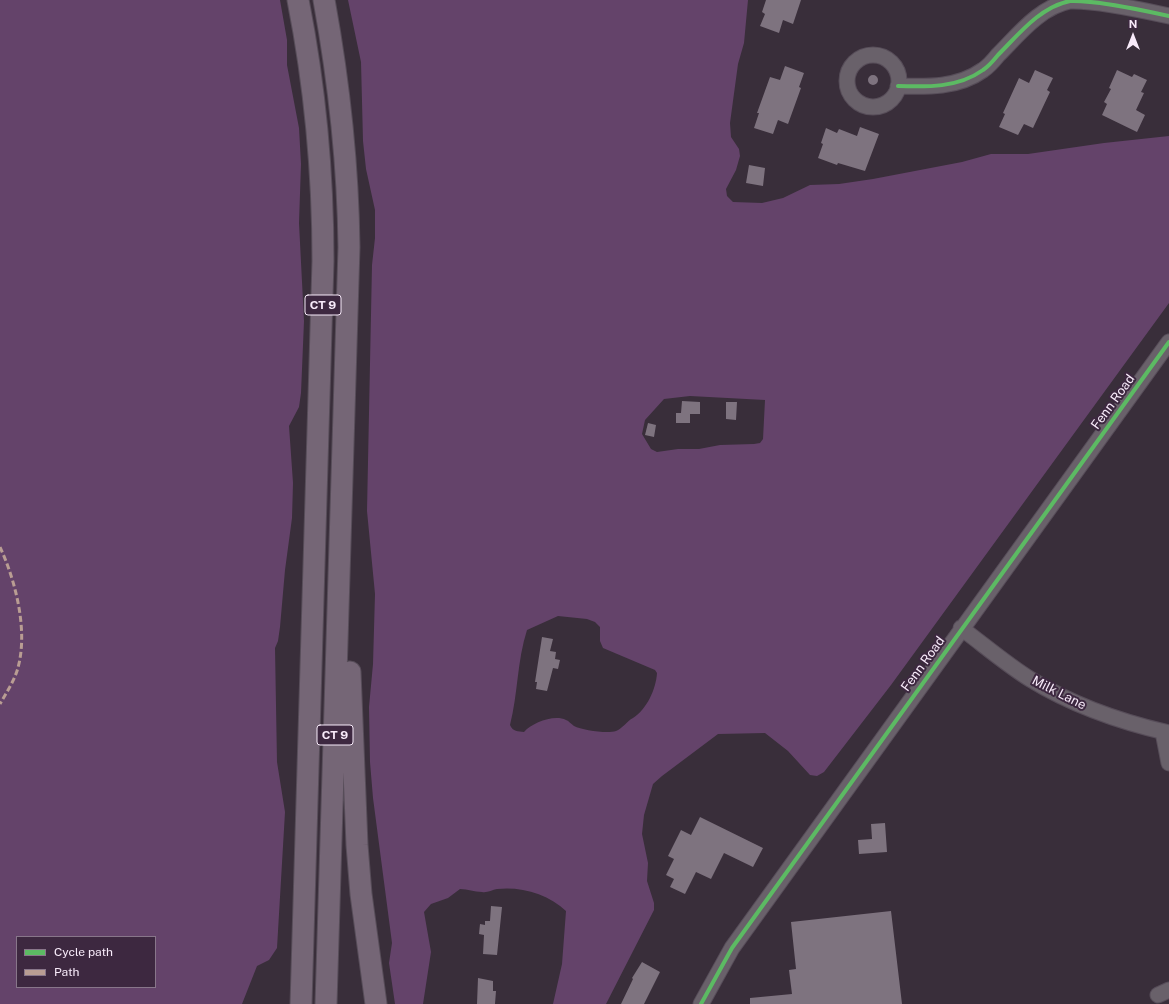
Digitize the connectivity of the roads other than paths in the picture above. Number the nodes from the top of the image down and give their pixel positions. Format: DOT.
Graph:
graph roads {
  1 [pos="298,0"];
  2 [pos="324,0"];
  3 [pos="1169,16"];
  4 [pos="898,86"];
  5 [pos="1169,342"];
  6 [pos="343,466"];
  7 [pos="961,628"];
  8 [pos="1166,732"];
  9 [pos="1169,763"];
  10 [pos="303,944"];
  11 [pos="291,1004"];
  12 [pos="301,1004"];
  13 [pos="326,1004"];
  14 [pos="376,1004"];
  15 [pos="701,1004"];
  1 -- 10 [label="highway, CT 9"];
  2 -- 6 [label="highway, CT 9"];
  3 -- 4 [label="street"];
  5 -- 7 [label="street, Fenn Road"];
  6 -- 13 [label="highway, CT 9"];
  6 -- 14 [label="highway"];
  7 -- 8 [label="street, Milk Lane"];
  7 -- 15 [label="street, Fenn Road"];
  8 -- 9 [label="street"];
  10 -- 11 [label="highway"];
  10 -- 12 [label="highway, CT 9"];
}
